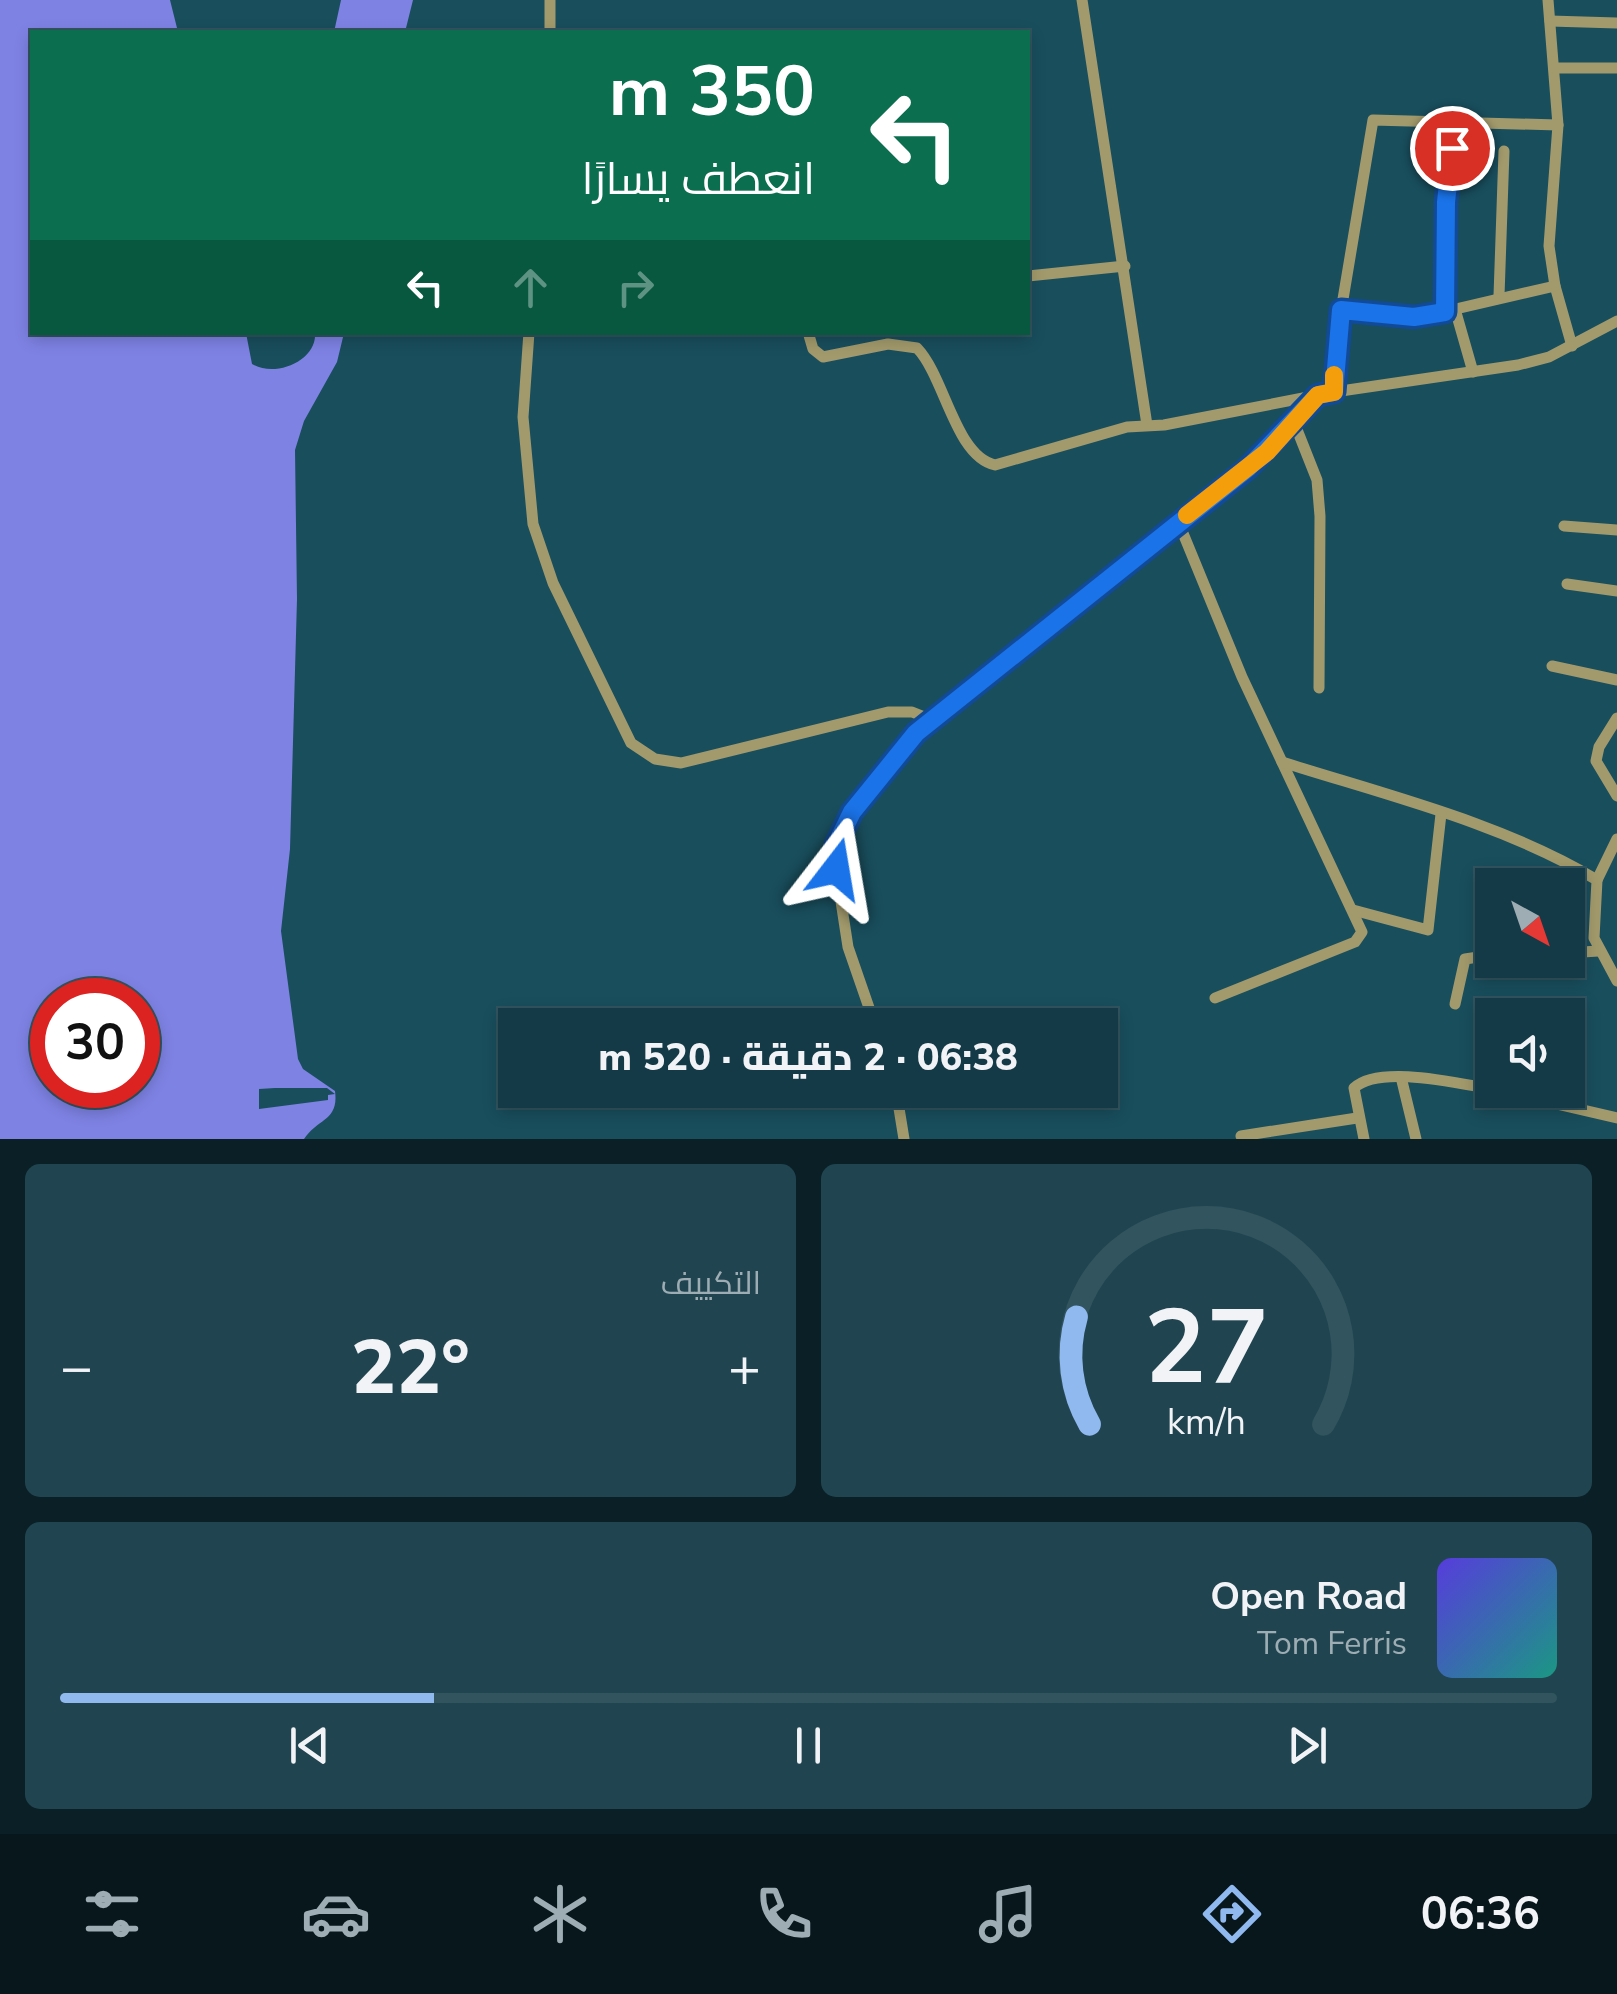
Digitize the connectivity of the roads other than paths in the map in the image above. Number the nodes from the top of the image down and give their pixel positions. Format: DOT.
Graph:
graph roads {
  1 [pos="550,0"];
  2 [pos="1082,0"];
  3 [pos="1548,0"];
  4 [pos="1550,21"];
  5 [pos="1617,23"];
  6 [pos="550,30"];
  7 [pos="1554,68"];
  8 [pos="1617,68"];
  9 [pos="1455,120"];
  10 [pos="1558,124"];
  11 [pos="1504,151"];
  12 [pos="1125,266"];
  13 [pos="1030,276"];
  14 [pos="1554,286"];
  15 [pos="1499,296"];
  16 [pos="1341,310"];
  17 [pos="1450,311"];
  18 [pos="1617,321"];
  19 [pos="529,335"];
  20 [pos="809,335"];
  21 [pos="1572,346"];
  22 [pos="1473,372"];
  23 [pos="1334,392"];
  24 [pos="1318,395"];
  25 [pos="1294,422"];
  26 [pos="1147,425"];
  27 [pos="1178,521"];
  28 [pos="1564,526"];
  29 [pos="1617,530"];
  30 [pos="1567,584"];
  31 [pos="1617,591"];
  32 [pos="1552,666"];
  33 [pos="1617,680"];
  34 [pos="1319,688"];
  35 [pos="1617,718"];
  36 [pos="932,720"];
  37 [pos="1282,762"];
  38 [pos="1617,796"];
  39 [pos="1441,814"];
  40 [pos="1617,839"];
  41 [pos="1597,880"];
  42 [pos="1353,910"];
  43 [pos="1598,951"];
  44 [pos="1585,952"];
  45 [pos="1475,958"];
  46 [pos="1617,981"];
  47 [pos="1216,998"];
  48 [pos="1456,1004"];
  49 [pos="868,1008"];
  50 [pos="1401,1077"];
  51 [pos="1475,1087"];
  52 [pos="899,1108"];
  53 [pos="1573,1108"];
  54 [pos="1357,1118"];
  55 [pos="1617,1118"];
  56 [pos="1241,1136"];
  57 [pos="904,1139"];
  58 [pos="1364,1139"];
  59 [pos="1416,1139"];
  1 -- 6 [label="street"];
  2 -- 12 [label="street"];
  3 -- 4 [label="street"];
  4 -- 5 [label="street"];
  4 -- 7 [label="street"];
  7 -- 8 [label="street"];
  7 -- 10 [label="street"];
  9 -- 10 [label="street"];
  9 -- 16 [label="street"];
  9 -- 17 [label="street"];
  10 -- 14 [label="street"];
  11 -- 15 [label="street"];
  12 -- 13 [label="street"];
  12 -- 26 [label="street"];
  14 -- 15 [label="street"];
  14 -- 21 [label="street"];
  15 -- 17 [label="street"];
  16 -- 17 [label="street"];
  16 -- 23 [label="street"];
  17 -- 22 [label="street"];
  18 -- 21 [label="street"];
  19 -- 36 [label="street"];
  20 -- 26 [label="street"];
  21 -- 22 [label="street"];
  22 -- 23 [label="street"];
  23 -- 24 [label="street"];
  24 -- 25 [label="street"];
  24 -- 26 [label="street"];
  25 -- 27 [label="street"];
  25 -- 34 [label="street"];
  27 -- 36 [label="street"];
  27 -- 37 [label="street"];
  28 -- 29 [label="street"];
  30 -- 31 [label="street"];
  32 -- 33 [label="street"];
  35 -- 38 [label="street"];
  36 -- 49 [label="street"];
  37 -- 39 [label="street"];
  37 -- 42 [label="street"];
  39 -- 41 [label="street"];
  39 -- 42 [label="street"];
  40 -- 41 [label="street"];
  41 -- 43 [label="street"];
  42 -- 47 [label="street"];
  43 -- 44 [label="street"];
  43 -- 46 [label="street"];
  45 -- 48 [label="street"];
  50 -- 51 [label="street"];
  50 -- 54 [label="street"];
  50 -- 59 [label="street"];
  52 -- 57 [label="street"];
  53 -- 55 [label="street"];
  54 -- 56 [label="street"];
  54 -- 58 [label="street"];
}
